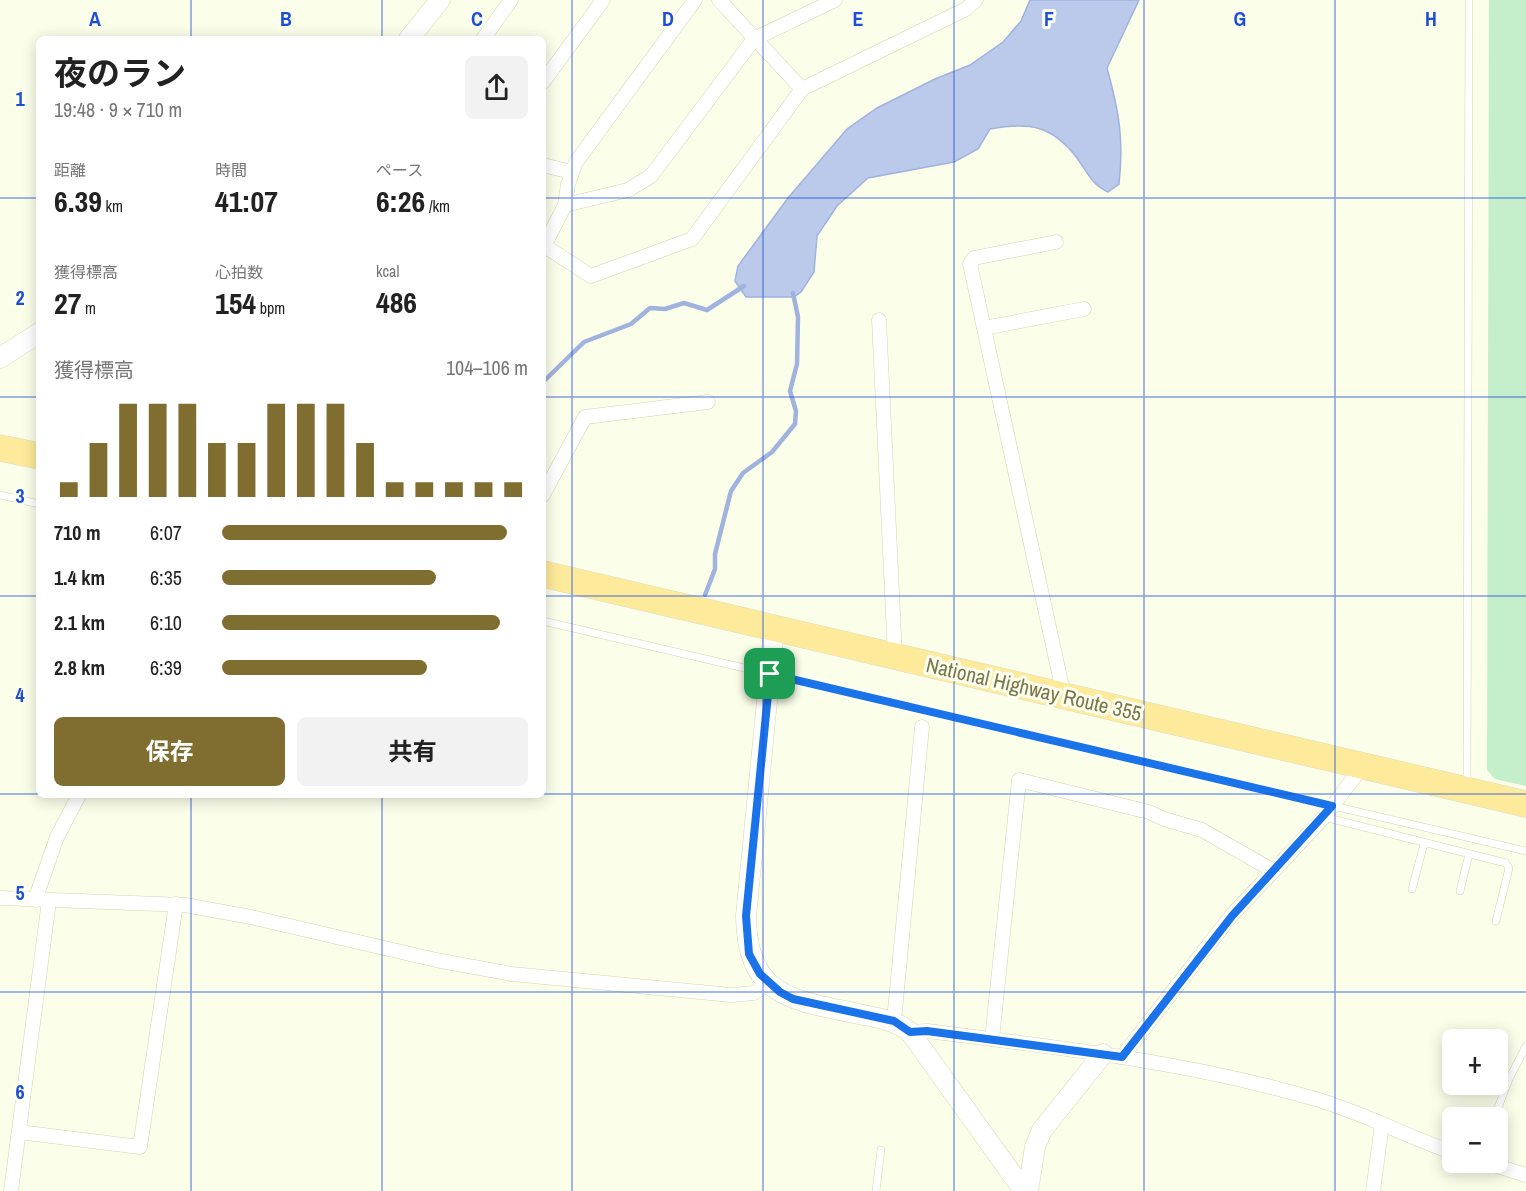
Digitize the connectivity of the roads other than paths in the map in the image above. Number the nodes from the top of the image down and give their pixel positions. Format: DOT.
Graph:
graph roads {
  1 [pos="440,0"];
  2 [pos="511,0"];
  3 [pos="603,0"];
  4 [pos="695,0"];
  5 [pos="719,0"];
  6 [pos="835,0"];
  7 [pos="976,0"];
  8 [pos="1469,0"];
  9 [pos="411,36"];
  10 [pos="485,36"];
  11 [pos="754,39"];
  12 [pos="546,78"];
  13 [pos="802,89"];
  14 [pos="546,166"];
  15 [pos="571,172"];
  16 [pos="565,205"];
  17 [pos="546,240"];
  18 [pos="1056,242"];
  19 [pos="546,248"];
  20 [pos="1083,309"];
  21 [pos="879,320"];
  22 [pos="984,328"];
  23 [pos="36,335"];
  24 [pos="0,358"];
  25 [pos="708,402"];
  26 [pos="0,448"];
  27 [pos="36,455"];
  28 [pos="546,489"];
  29 [pos="0,495"];
  30 [pos="36,503"];
  31 [pos="546,575"];
  32 [pos="546,622"];
  33 [pos="774,629"];
  34 [pos="895,656"];
  35 [pos="770,674"];
  36 [pos="1064,696"];
  37 [pos="922,727"];
  38 [pos="1362,767"];
  39 [pos="1467,790"];
  40 [pos="77,798"];
  41 [pos="1526,804"];
  42 [pos="1328,811"];
  43 [pos="1424,844"];
  44 [pos="1526,851"];
  45 [pos="1469,854"];
  46 [pos="1272,870"];
  47 [pos="1412,889"];
  48 [pos="1460,891"];
  49 [pos="0,898"];
  50 [pos="42,900"];
  51 [pos="176,904"];
  52 [pos="1496,921"];
  53 [pos="768,984"];
  54 [pos="902,1027"];
  55 [pos="992,1039"];
  56 [pos="1526,1046"];
  57 [pos="1112,1055"];
  58 [pos="1498,1107"];
  59 [pos="1382,1124"];
  60 [pos="19,1132"];
  61 [pos="1442,1148"];
  62 [pos="881,1150"];
  63 [pos="1508,1169"];
  64 [pos="1526,1175"];
  65 [pos="11,1191"];
  66 [pos="876,1191"];
  67 [pos="1026,1191"];
  68 [pos="1372,1191"];
  1 -- 9 [label="street"];
  2 -- 10 [label="street"];
  3 -- 12 [label="street"];
  4 -- 15 [label="street"];
  5 -- 11 [label="street"];
  6 -- 11 [label="street"];
  7 -- 13 [label="street"];
  8 -- 39 [label="lane"];
  11 -- 13 [label="street"];
  11 -- 16 [label="street"];
  13 -- 19 [label="street"];
  14 -- 15 [label="street"];
  15 -- 16 [label="street"];
  16 -- 17 [label="street"];
  18 -- 22 [label="street"];
  20 -- 22 [label="street"];
  21 -- 34 [label="street"];
  22 -- 36 [label="street"];
  23 -- 24 [label="street"];
  25 -- 28 [label="street"];
  26 -- 27 [label="highway"];
  29 -- 30 [label="lane"];
  31 -- 33 [label="highway, National Highway Route 355"];
  32 -- 35 [label="lane"];
  33 -- 34 [label="highway, National Highway Route 355"];
  33 -- 35 [label="street"];
  34 -- 36 [label="highway, National Highway Route 355"];
  35 -- 42 [label="lane"];
  35 -- 53 [label="street"];
  36 -- 38 [label="highway, National Highway Route 355"];
  37 -- 54 [label="street"];
  38 -- 39 [label="highway, National Highway Route 355"];
  38 -- 42 [label="street"];
  39 -- 41 [label="highway, National Highway Route 355"];
  40 -- 50 [label="street"];
  42 -- 43 [label="lane"];
  42 -- 44 [label="lane"];
  42 -- 46 [label="street"];
  43 -- 45 [label="lane"];
  43 -- 47 [label="lane"];
  45 -- 48 [label="lane"];
  45 -- 52 [label="lane"];
  46 -- 55 [label="street"];
  46 -- 57 [label="street"];
  49 -- 50 [label="street"];
  50 -- 51 [label="street"];
  50 -- 60 [label="street"];
  51 -- 53 [label="street"];
  51 -- 60 [label="street"];
  53 -- 54 [label="street"];
  54 -- 55 [label="street"];
  54 -- 67 [label="street"];
  55 -- 57 [label="street"];
  56 -- 58 [label="lane"];
  57 -- 59 [label="street"];
  57 -- 67 [label="street"];
  59 -- 61 [label="street"];
  59 -- 68 [label="street"];
  60 -- 65 [label="street"];
  62 -- 66 [label="lane"];
  63 -- 64 [label="street"];
}
